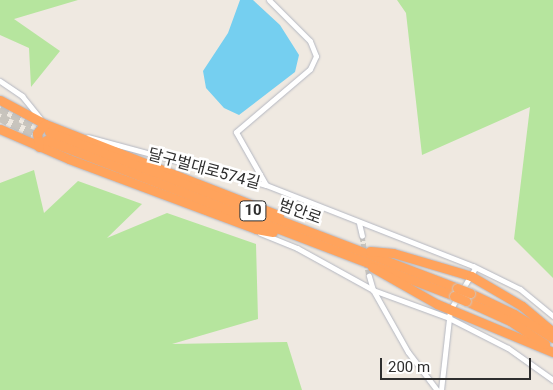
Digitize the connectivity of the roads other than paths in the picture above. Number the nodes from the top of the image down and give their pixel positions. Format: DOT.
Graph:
graph roads {
  1 [pos="269,0"];
  2 [pos="0,81"];
  3 [pos="0,100"];
  4 [pos="0,130"];
  5 [pos="10,134"];
  6 [pos="45,136"];
  7 [pos="0,137"];
  8 [pos="266,185"];
  9 [pos="202,209"];
  10 [pos="359,223"];
  11 [pos="299,232"];
  12 [pos="362,236"];
  13 [pos="361,255"];
  14 [pos="473,272"];
  15 [pos="369,276"];
  16 [pos="373,290"];
  17 [pos="468,297"];
  18 [pos="449,314"];
  19 [pos="553,316"];
  20 [pos="553,332"];
  21 [pos="553,338"];
  22 [pos="553,350"];
  23 [pos="553,380"];
  24 [pos="437,390"];
  25 [pos="441,390"];
  1 -- 8 [label="street"];
  2 -- 8 [label="street, 달구벌대로574길"];
  3 -- 6 [label="highway"];
  4 -- 5 [label="highway"];
  5 -- 6 [label="highway"];
  5 -- 7 [label="highway"];
  6 -- 9 [label="highway"];
  6 -- 11 [label="highway, 범안로 / 10"];
  6 -- 11 [label="highway"];
  8 -- 10 [label="street, 달구벌대로574길"];
  9 -- 11 [label="highway"];
  9 -- 16 [label="street"];
  10 -- 12 [label="street"];
  10 -- 14 [label="street, 달구벌대로574길"];
  11 -- 13 [label="highway, 범안로 / 10"];
  13 -- 14 [label="highway"];
  13 -- 17 [label="highway, 범안로 / 10, bridge"];
  13 -- 18 [label="highway"];
  14 -- 18 [label="street"];
  14 -- 19 [label="street, 달구벌대로574길"];
  14 -- 20 [label="highway"];
  15 -- 16 [label="street"];
  16 -- 18 [label="street"];
  16 -- 24 [label="street"];
  17 -- 21 [label="highway, 10"];
  17 -- 22 [label="highway, 10"];
  18 -- 22 [label="highway"];
  18 -- 23 [label="street"];
  18 -- 25 [label="street"];
}
